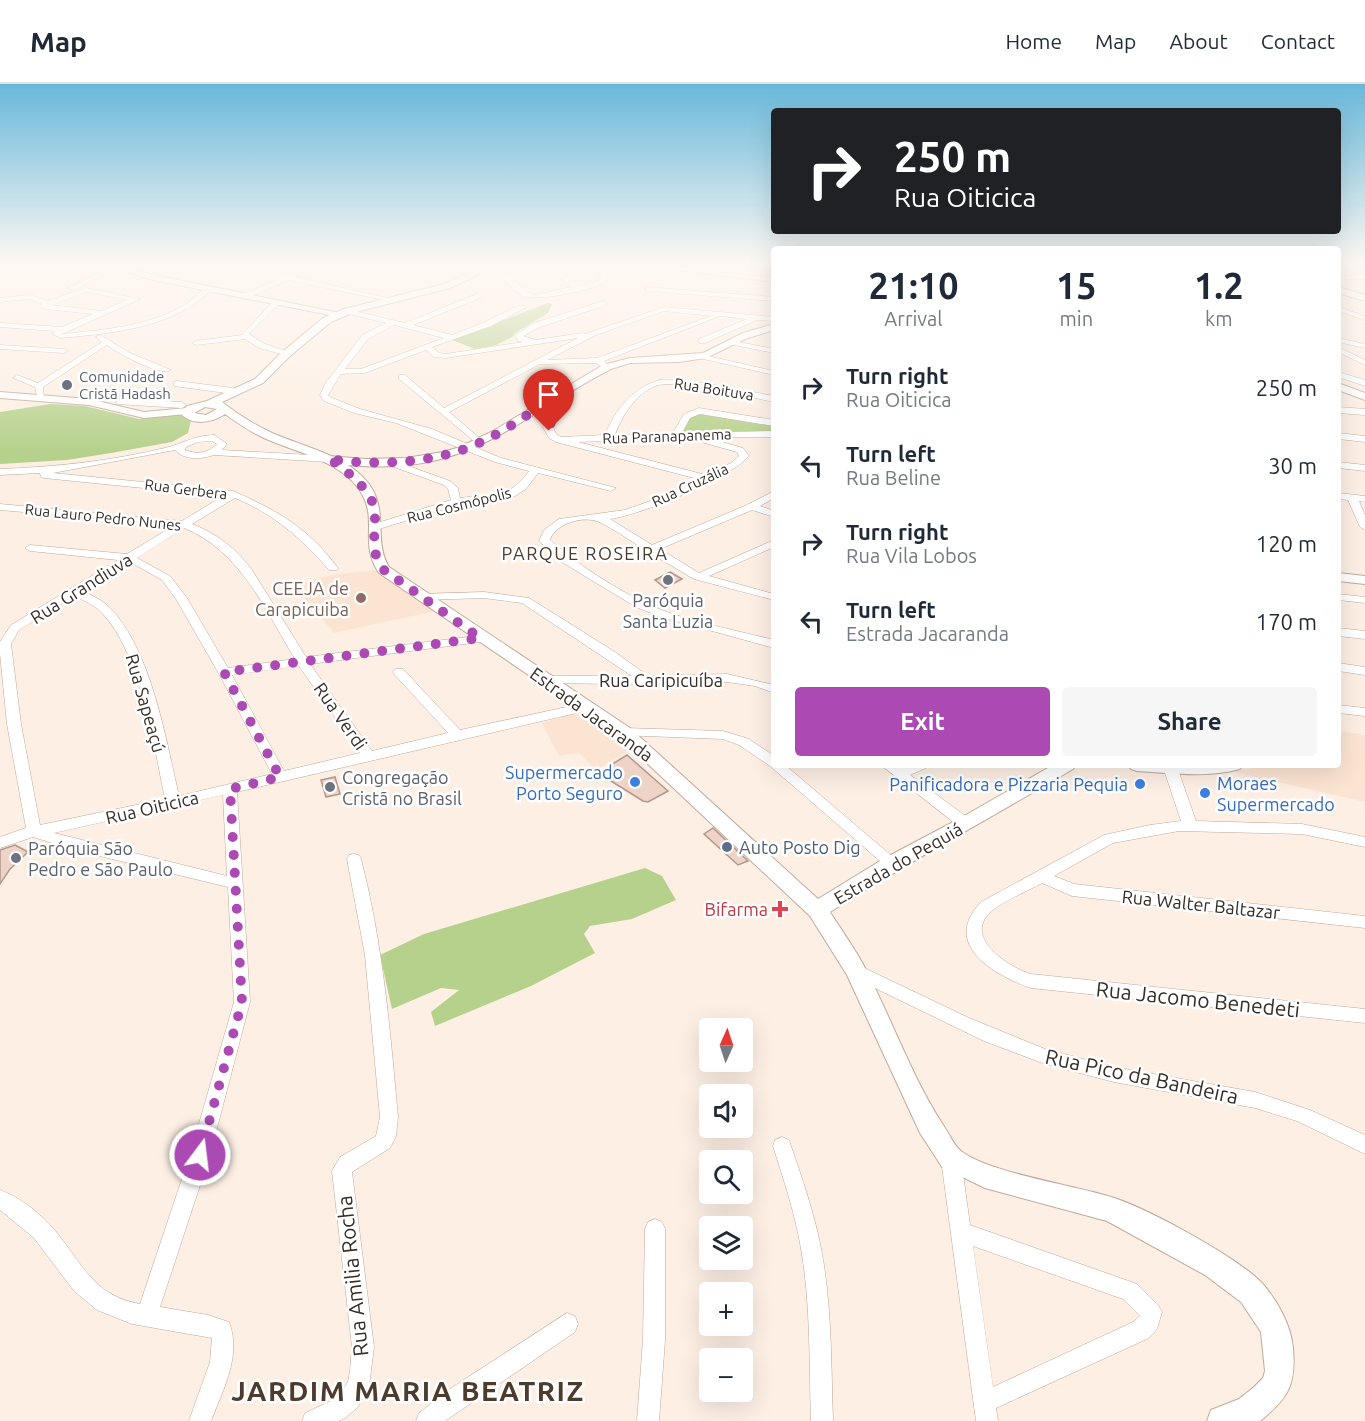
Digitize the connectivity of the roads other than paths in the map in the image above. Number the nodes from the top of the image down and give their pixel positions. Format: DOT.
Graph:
graph roads {
  1 [pos="14,326"];
  2 [pos="70,326"];
  3 [pos="116,326"];
  4 [pos="250,326"];
  5 [pos="318,326"];
  6 [pos="384,326"];
  7 [pos="406,326"];
  8 [pos="476,326"];
  9 [pos="536,326"];
  10 [pos="613,326"];
  11 [pos="688,326"];
  12 [pos="736,326"];
  13 [pos="771,328"];
  14 [pos="60,331"];
  15 [pos="93,332"];
  16 [pos="593,333"];
  17 [pos="451,337"];
  18 [pos="246,338"];
  19 [pos="558,339"];
  20 [pos="702,341"];
  21 [pos="1341,341"];
  22 [pos="107,342"];
  23 [pos="536,342"];
  24 [pos="732,342"];
  25 [pos="196,343"];
  26 [pos="570,345"];
  27 [pos="1365,346"];
  28 [pos="0,347"];
  29 [pos="427,347"];
  30 [pos="629,348"];
  31 [pos="771,350"];
  32 [pos="64,351"];
  33 [pos="1341,351"];
  34 [pos="286,354"];
  35 [pos="702,356"];
  36 [pos="598,360"];
  37 [pos="633,360"];
  38 [pos="1365,363"];
  39 [pos="537,364"];
  40 [pos="608,367"];
  41 [pos="496,369"];
  42 [pos="167,370"];
  43 [pos="340,372"];
  44 [pos="771,372"];
  45 [pos="515,375"];
  46 [pos="1341,375"];
  47 [pos="402,377"];
  48 [pos="16,378"];
  49 [pos="1365,383"];
  50 [pos="177,384"];
  51 [pos="39,386"];
  52 [pos="1341,389"];
  53 [pos="233,391"];
  54 [pos="0,396"];
  55 [pos="558,396"];
  56 [pos="40,398"];
  57 [pos="771,398"];
  58 [pos="1365,399"];
  59 [pos="120,402"];
  60 [pos="211,404"];
  61 [pos="185,408"];
  62 [pos="224,409"];
  63 [pos="535,410"];
  64 [pos="1341,410"];
  65 [pos="443,412"];
  66 [pos="1365,412"];
  67 [pos="552,416"];
  68 [pos="206,418"];
  69 [pos="238,418"];
  70 [pos="771,423"];
  71 [pos="771,434"];
  72 [pos="687,435"];
  73 [pos="675,436"];
  74 [pos="1341,436"];
  75 [pos="609,438"];
  76 [pos="715,438"];
  77 [pos="196,439"];
  78 [pos="1365,439"];
  79 [pos="560,440"];
  80 [pos="480,443"];
  81 [pos="300,448"];
  82 [pos="467,448"];
  83 [pos="182,449"];
  84 [pos="213,452"];
  85 [pos="270,455"];
  86 [pos="328,459"];
  87 [pos="387,461"];
  88 [pos="98,465"];
  89 [pos="1341,465"];
  90 [pos="81,468"];
  91 [pos="1365,468"];
  92 [pos="534,471"];
  93 [pos="0,474"];
  94 [pos="44,475"];
  95 [pos="705,478"];
  96 [pos="93,480"];
  97 [pos="121,482"];
  98 [pos="611,488"];
  99 [pos="232,494"];
  100 [pos="771,496"];
  101 [pos="1341,496"];
  102 [pos="1352,497"];
  103 [pos="1365,499"];
  104 [pos="456,502"];
  105 [pos="0,507"];
  106 [pos="751,507"];
  107 [pos="771,513"];
  108 [pos="600,518"];
  109 [pos="185,524"];
  110 [pos="375,527"];
  111 [pos="1365,527"];
  112 [pos="771,544"];
  113 [pos="30,548"];
  114 [pos="650,550"];
  115 [pos="130,558"];
  116 [pos="333,568"];
  117 [pos="698,577"];
  118 [pos="1341,577"];
  119 [pos="1365,580"];
  120 [pos="256,583"];
  121 [pos="75,592"];
  122 [pos="771,596"];
  123 [pos="422,597"];
  124 [pos="1341,597"];
  125 [pos="1365,600"];
  126 [pos="1341,632"];
  127 [pos="1365,635"];
  128 [pos="480,638"];
  129 [pos="771,643"];
  130 [pos="302,661"];
  131 [pos="1341,667"];
  132 [pos="1365,671"];
  133 [pos="224,672"];
  134 [pos="399,672"];
  135 [pos="546,680"];
  136 [pos="645,680"];
  137 [pos="771,688"];
  138 [pos="585,707"];
  139 [pos="1341,708"];
  140 [pos="1365,712"];
  141 [pos="7,725"];
  142 [pos="624,732"];
  143 [pos="457,735"];
  144 [pos="370,757"];
  145 [pos="771,761"];
  146 [pos="780,768"];
  147 [pos="892,768"];
  148 [pos="914,768"];
  149 [pos="1062,768"];
  150 [pos="1170,768"];
  151 [pos="900,774"];
  152 [pos="280,777"];
  153 [pos="230,789"];
  154 [pos="173,802"];
  155 [pos="966,824"];
  156 [pos="1190,826"];
  157 [pos="34,832"];
  158 [pos="1365,842"];
  159 [pos="0,843"];
  160 [pos="354,859"];
  161 [pos="892,863"];
  162 [pos="1040,876"];
  163 [pos="235,883"];
  164 [pos="817,910"];
  165 [pos="1365,922"];
  166 [pos="856,971"];
  167 [pos="1365,1016"];
  168 [pos="1365,1145"];
  169 [pos="782,1146"];
  170 [pos="951,1159"];
  171 [pos="0,1199"];
  172 [pos="655,1229"];
  173 [pos="961,1232"];
  174 [pos="147,1316"];
  175 [pos="567,1324"];
  176 [pos="986,1412"];
  177 [pos="200,1421"];
  178 [pos="313,1421"];
  179 [pos="427,1421"];
  180 [pos="648,1421"];
  181 [pos="822,1421"];
  182 [pos="1222,1421"];
  1 -- 14 [label="street"];
  2 -- 14 [label="street"];
  3 -- 15 [label="street"];
  4 -- 18 [label="street"];
  5 -- 34 [label="main road"];
  6 -- 43 [label="street"];
  7 -- 17 [label="street"];
  8 -- 17 [label="street"];
  9 -- 23 [label="street"];
  10 -- 16 [label="street"];
  11 -- 30 [label="street"];
  12 -- 20 [label="street"];
  13 -- 24 [label="street"];
  14 -- 15 [label="street"];
  15 -- 22 [label="street"];
  16 -- 19 [label="street"];
  16 -- 26 [label="street"];
  17 -- 29 [label="street"];
  18 -- 25 [label="street"];
  18 -- 34 [label="street"];
  19 -- 23 [label="street"];
  19 -- 26 [label="street"];
  21 -- 27 [label="street"];
  22 -- 42 [label="street"];
  22 -- 51 [label="street"];
  23 -- 29 [label="street"];
  24 -- 31 [label="street"];
  24 -- 35 [label="street"];
  26 -- 39 [label="street"];
  28 -- 32 [label="street"];
  29 -- 43 [label="street"];
  30 -- 36 [label="street"];
  30 -- 37 [label="street"];
  33 -- 38 [label="street"];
  34 -- 53 [label="main road"];
  35 -- 37 [label="street"];
  35 -- 44 [label="street"];
  36 -- 39 [label="street"];
  36 -- 40 [label="street"];
  37 -- 40 [label="street"];
  39 -- 45 [label="street"];
  40 -- 55 [label="street"];
  41 -- 45 [label="street"];
  43 -- 82 [label="street"];
  45 -- 65 [label="street"];
  46 -- 49 [label="street"];
  47 -- 65 [label="street"];
  48 -- 51 [label="street"];
  50 -- 53 [label="street"];
  51 -- 56 [label="street"];
  52 -- 58 [label="street"];
  53 -- 60 [label="main road"];
  54 -- 56 [label="street"];
  55 -- 63 [label="street"];
  55 -- 67 [label="street"];
  56 -- 61 [label="street"];
  57 -- 75 [label="street, Rua Boituva"];
  59 -- 61 [label="street"];
  60 -- 61 [label="main road"];
  60 -- 62 [label="main road, Estrada Jacaranda"];
  61 -- 68 [label="main road"];
  62 -- 68 [label="main road"];
  62 -- 69 [label="main road, Estrada Jacaranda"];
  63 -- 67 [label="street"];
  63 -- 80 [label="street"];
  64 -- 66 [label="street"];
  65 -- 80 [label="street"];
  67 -- 79 [label="street"];
  68 -- 69 [label="main road"];
  68 -- 77 [label="street"];
  69 -- 81 [label="main road, Estrada Jacaranda"];
  70 -- 73 [label="street"];
  71 -- 76 [label="street, Rua Paranapanema"];
  72 -- 73 [label="street, Rua Paranapanema"];
  72 -- 76 [label="street, Rua Cruzália"];
  73 -- 75 [label="street, Rua Paranapanema"];
  74 -- 78 [label="street"];
  75 -- 79 [label="street, Rua Paranapanema"];
  76 -- 95 [label="street, Rua Cruzália"];
  77 -- 83 [label="street"];
  77 -- 84 [label="street"];
  79 -- 95 [label="street"];
  80 -- 82 [label="street"];
  81 -- 85 [label="street"];
  81 -- 86 [label="main road, Estrada Jacaranda"];
  82 -- 87 [label="street"];
  82 -- 92 [label="street"];
  83 -- 84 [label="street"];
  83 -- 88 [label="street"];
  84 -- 85 [label="street"];
  85 -- 86 [label="street"];
  86 -- 87 [label="street"];
  86 -- 110 [label="main road, Estrada Jacaranda"];
  87 -- 104 [label="street"];
  88 -- 90 [label="street"];
  88 -- 97 [label="street, Rua Gerbera"];
  89 -- 91 [label="street"];
  90 -- 93 [label="street"];
  90 -- 94 [label="street"];
  90 -- 96 [label="street"];
  92 -- 98 [label="street"];
  92 -- 104 [label="street, Rua Cosmópolis"];
  93 -- 94 [label="street"];
  94 -- 96 [label="street, Rua Gerbera"];
  95 -- 108 [label="street, Rua Cruzália"];
  96 -- 97 [label="street, Rua Gerbera"];
  97 -- 99 [label="street, Rua Gerbera"];
  99 -- 109 [label="street, Rua Grandiuva"];
  99 -- 116 [label="street, Rua Gerbera"];
  100 -- 106 [label="street"];
  101 -- 102 [label="street"];
  102 -- 103 [label="street"];
  102 -- 111 [label="street"];
  104 -- 110 [label="street, Rua Cosmópolis"];
  105 -- 109 [label="street, Rua Lauro Pedro Nunes"];
  106 -- 107 [label="street"];
  106 -- 114 [label="street"];
  108 -- 114 [label="street"];
  108 -- 129 [label="street, Rua Cruzália"];
  109 -- 115 [label="street, Rua Grandiuva"];
  109 -- 120 [label="street, Rua Lauro Pedro Nunes"];
  110 -- 123 [label="main road, Estrada Jacaranda"];
  112 -- 117 [label="street"];
  113 -- 115 [label="street"];
  114 -- 117 [label="street"];
  115 -- 121 [label="street, Rua Grandiuva"];
  115 -- 133 [label="street"];
  117 -- 122 [label="street"];
  118 -- 119 [label="street"];
  120 -- 130 [label="street, Rua Verdi"];
  121 -- 141 [label="street, Rua Grandiuva"];
  121 -- 154 [label="street, Rua Sapeaçú"];
  123 -- 128 [label="main road, Estrada Jacaranda"];
  123 -- 136 [label="street"];
  124 -- 125 [label="street"];
  126 -- 127 [label="street"];
  128 -- 130 [label="street"];
  128 -- 135 [label="main road, Estrada Jacaranda"];
  130 -- 133 [label="street"];
  130 -- 144 [label="street, Rua Verdi"];
  131 -- 132 [label="street"];
  133 -- 152 [label="street"];
  134 -- 143 [label="street"];
  135 -- 136 [label="street, Rua Caripicuíba"];
  135 -- 138 [label="main road, Estrada Jacaranda"];
  136 -- 137 [label="street, Rua Caripicuíba"];
  138 -- 142 [label="main road, Estrada Jacaranda"];
  138 -- 143 [label="street, Rua Oiticica"];
  139 -- 140 [label="street"];
  141 -- 157 [label="street, Rua Grandiuva"];
  142 -- 145 [label="street"];
  142 -- 164 [label="main road, Estrada Jacaranda"];
  143 -- 144 [label="street, Rua Oiticica"];
  144 -- 152 [label="street, Rua Oiticica"];
  146 -- 161 [label="street"];
  147 -- 151 [label="street"];
  148 -- 151 [label="street"];
  149 -- 155 [label="main road, Estrada do Pequiá"];
  150 -- 156 [label="street"];
  151 -- 155 [label="street"];
  152 -- 153 [label="street, Rua Oiticica"];
  153 -- 154 [label="street, Rua Oiticica"];
  153 -- 163 [label="street"];
  154 -- 157 [label="street, Rua Oiticica"];
  155 -- 161 [label="main road, Estrada do Pequiá"];
  156 -- 158 [label="street"];
  156 -- 162 [label="street"];
  157 -- 159 [label="street, Rua Oiticica"];
  157 -- 163 [label="street"];
  160 -- 178 [label="street, Rua Amilia Rocha"];
  161 -- 164 [label="main road, Estrada do Pequiá"];
  162 -- 165 [label="street, Rua Walter Baltazar"];
  162 -- 167 [label="street, Rua Jacomo Benedeti"];
  163 -- 174 [label="street"];
  164 -- 166 [label="main road, Estrada do Pequiá"];
  166 -- 168 [label="street, Rua Pico da Bandeira"];
  166 -- 170 [label="main road, Estrada do Pequiá"];
  169 -- 181 [label="street"];
  170 -- 173 [label="street"];
  170 -- 182 [label="main road"];
  171 -- 174 [label="street"];
  172 -- 180 [label="street"];
  173 -- 176 [label="street"];
  173 -- 176 [label="street"];
  174 -- 177 [label="street"];
  175 -- 179 [label="street"];
}
